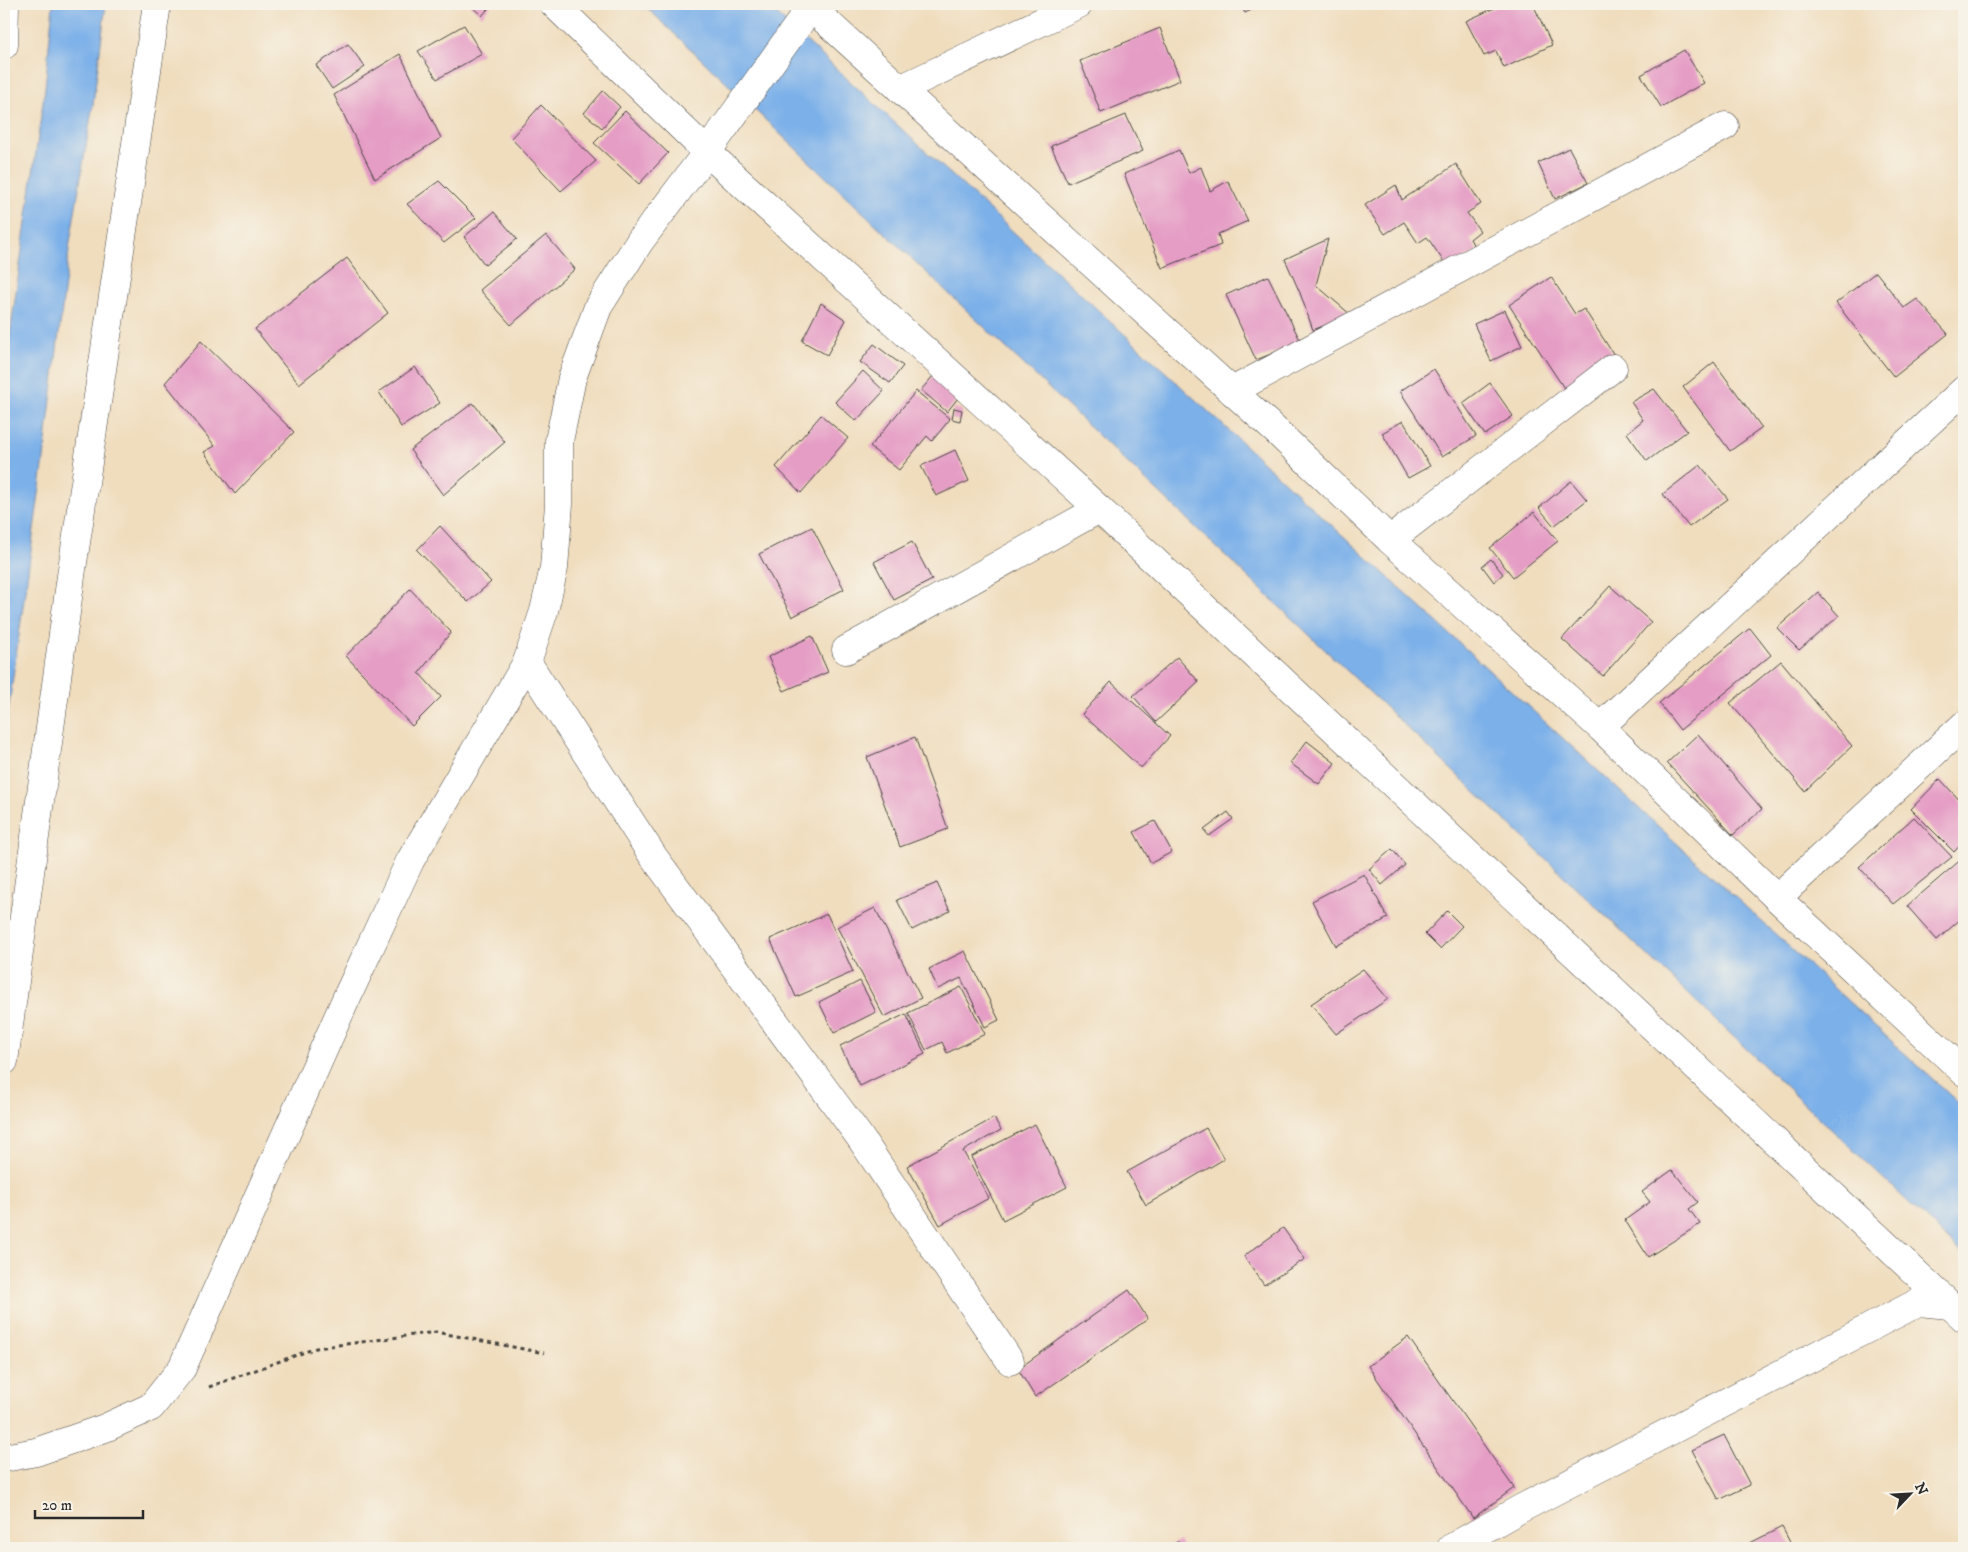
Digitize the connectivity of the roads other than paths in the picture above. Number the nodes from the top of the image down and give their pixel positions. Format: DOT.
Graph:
graph roads {
  1 [pos="5,4"];
  2 [pos="157,4"];
  3 [pos="554,4"];
  4 [pos="1079,4"];
  5 [pos="810,5"];
  6 [pos="4,45"];
  7 [pos="900,89"];
  8 [pos="1724,126"];
  9 [pos="707,152"];
  10 [pos="1613,368"];
  11 [pos="1232,390"];
  12 [pos="1964,390"];
  13 [pos="1099,509"];
  14 [pos="1390,540"];
  15 [pos="846,650"];
  16 [pos="527,662"];
  17 [pos="1964,725"];
  18 [pos="1600,727"];
  19 [pos="1778,898"];
  20 [pos="4,1061"];
  21 [pos="1964,1072"];
  22 [pos="1957,1312"];
  23 [pos="1010,1361"];
  24 [pos="4,1458"];
  25 [pos="1451,1548"];
  1 -- 6 [label="street"];
  2 -- 20 [label="street"];
  3 -- 9 [label="street"];
  4 -- 7 [label="street"];
  5 -- 7 [label="street"];
  5 -- 9 [label="street"];
  7 -- 11 [label="street"];
  8 -- 11 [label="street"];
  9 -- 13 [label="street"];
  9 -- 16 [label="street"];
  10 -- 14 [label="street"];
  11 -- 14 [label="street"];
  12 -- 18 [label="street"];
  13 -- 15 [label="street"];
  13 -- 22 [label="street"];
  14 -- 18 [label="street"];
  16 -- 23 [label="street"];
  16 -- 24 [label="street"];
  17 -- 19 [label="street"];
  18 -- 19 [label="street"];
  19 -- 21 [label="street"];
  22 -- 25 [label="street"];
}
